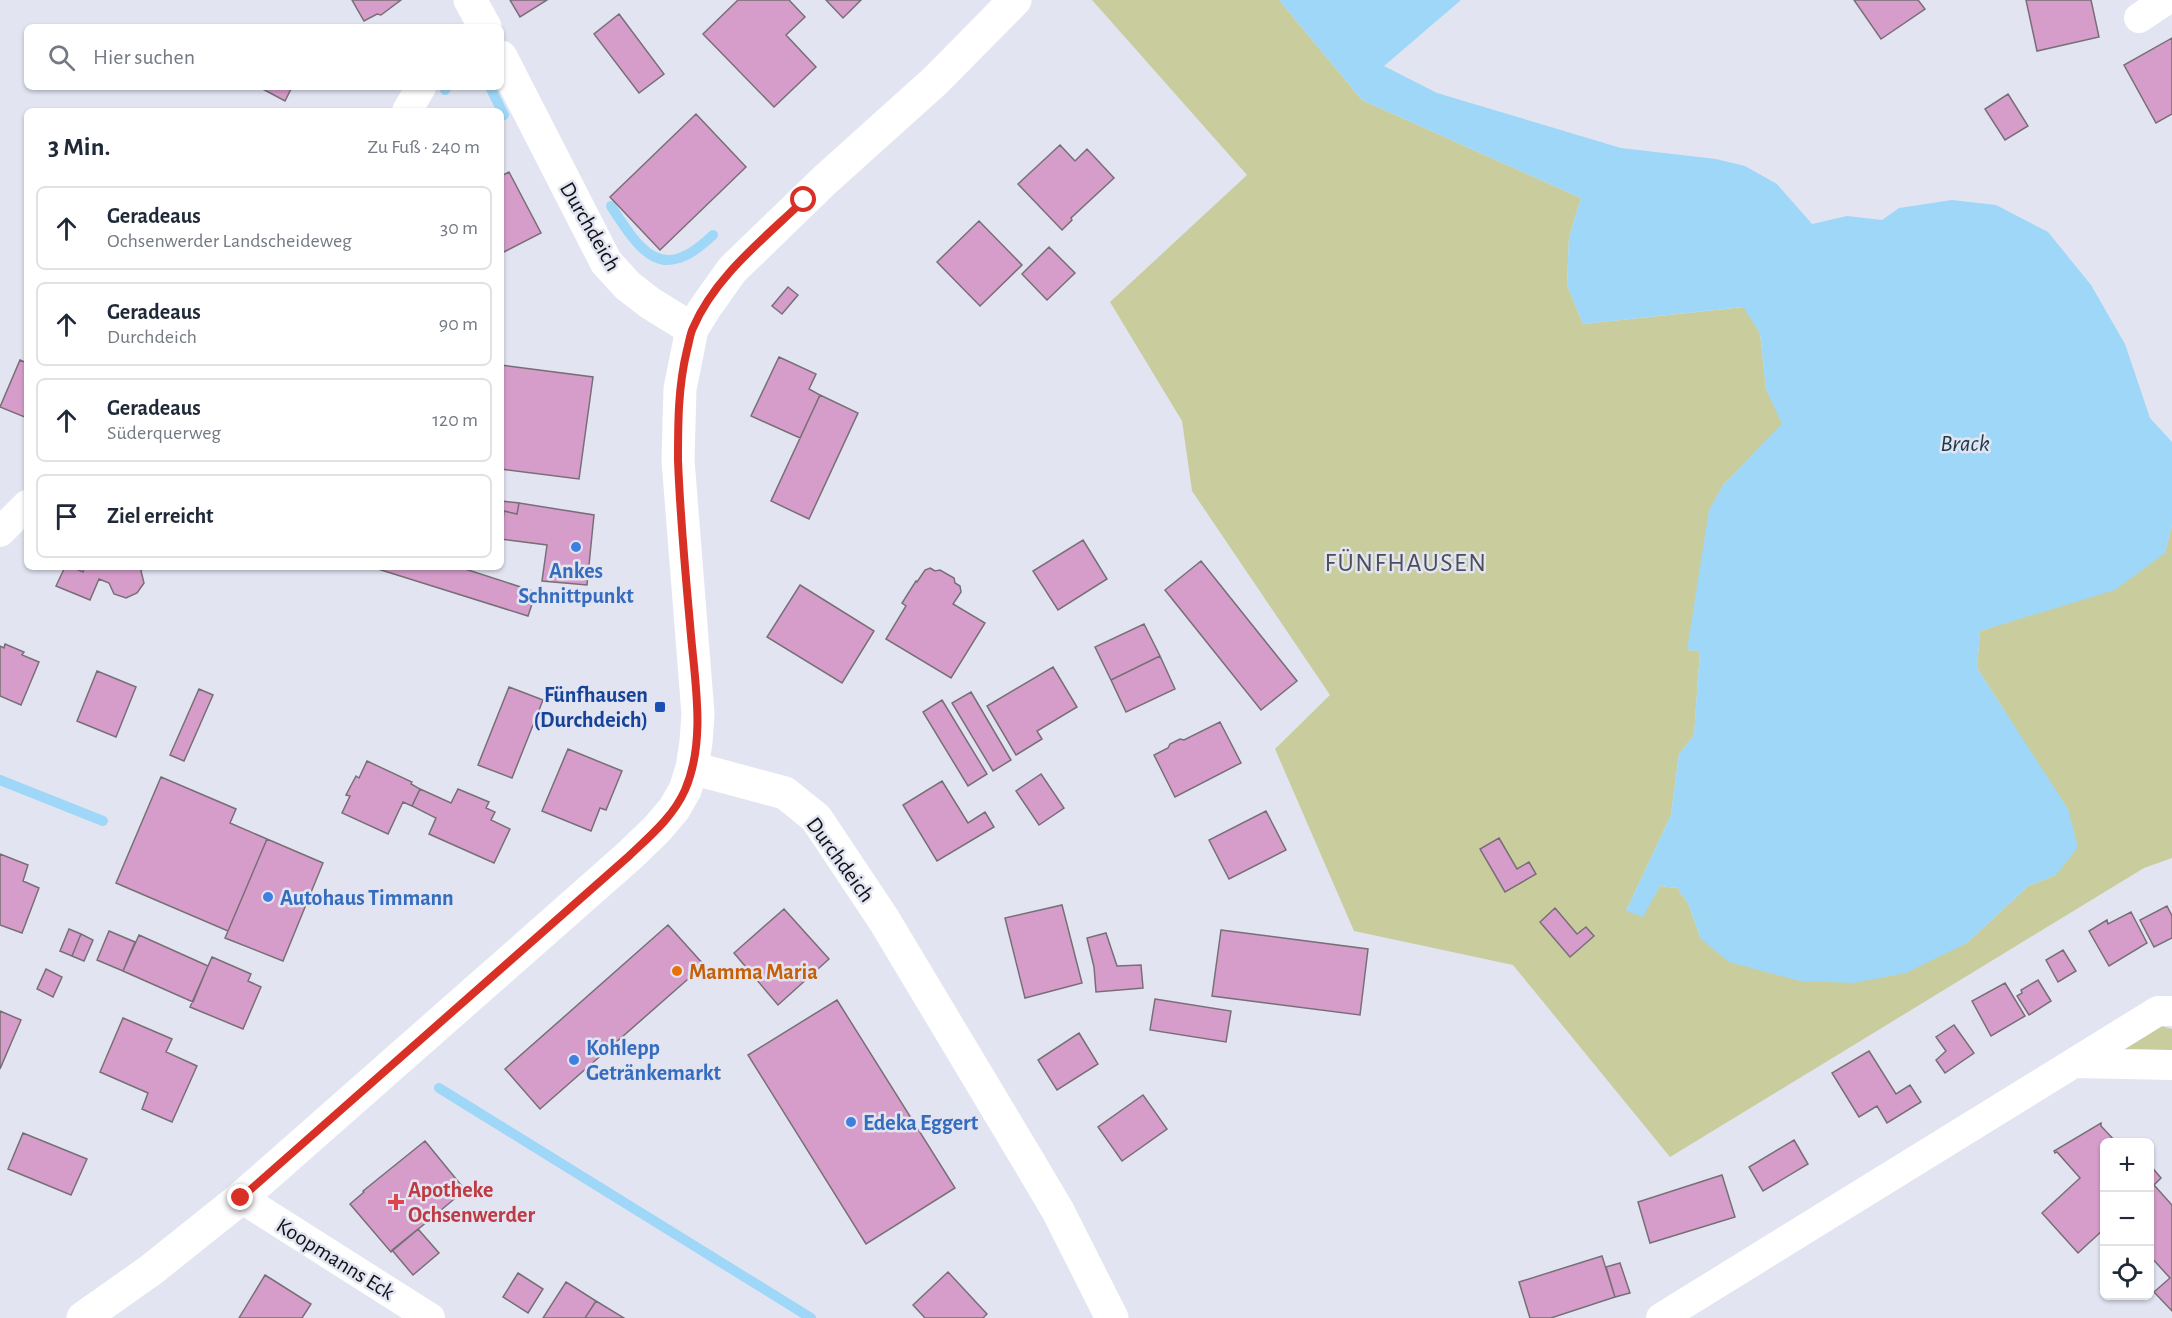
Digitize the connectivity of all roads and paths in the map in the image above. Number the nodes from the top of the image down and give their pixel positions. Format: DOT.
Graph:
graph roads {
  1 [pos="470,0"];
  2 [pos="1015,0"];
  3 [pos="2166,0"];
  4 [pos="2139,18"];
  5 [pos="483,24"];
  6 [pos="504,63"];
  7 [pos="419,90"];
  8 [pos="409,108"];
  9 [pos="692,329"];
  10 [pos="24,508"];
  11 [pos="0,532"];
  12 [pos="692,768"];
  13 [pos="2172,1011"];
  14 [pos="2075,1063"];
  15 [pos="2172,1065"];
  16 [pos="241,1198"];
  17 [pos="83,1318"];
  18 [pos="430,1318"];
  19 [pos="1112,1318"];
  20 [pos="1661,1318"];
  1 -- 5 [label="street"];
  2 -- 9 [label="street"];
  3 -- 4 [label="street"];
  6 -- 9 [label="street, Durchdeich"];
  7 -- 8 [label="street"];
  9 -- 12 [label="street"];
  10 -- 11 [label="street"];
  12 -- 16 [label="street"];
  12 -- 19 [label="street, Durchdeich"];
  13 -- 14 [label="street"];
  14 -- 15 [label="street"];
  14 -- 20 [label="street"];
  16 -- 17 [label="street"];
  16 -- 18 [label="street, Koopmanns Eck"];
}
